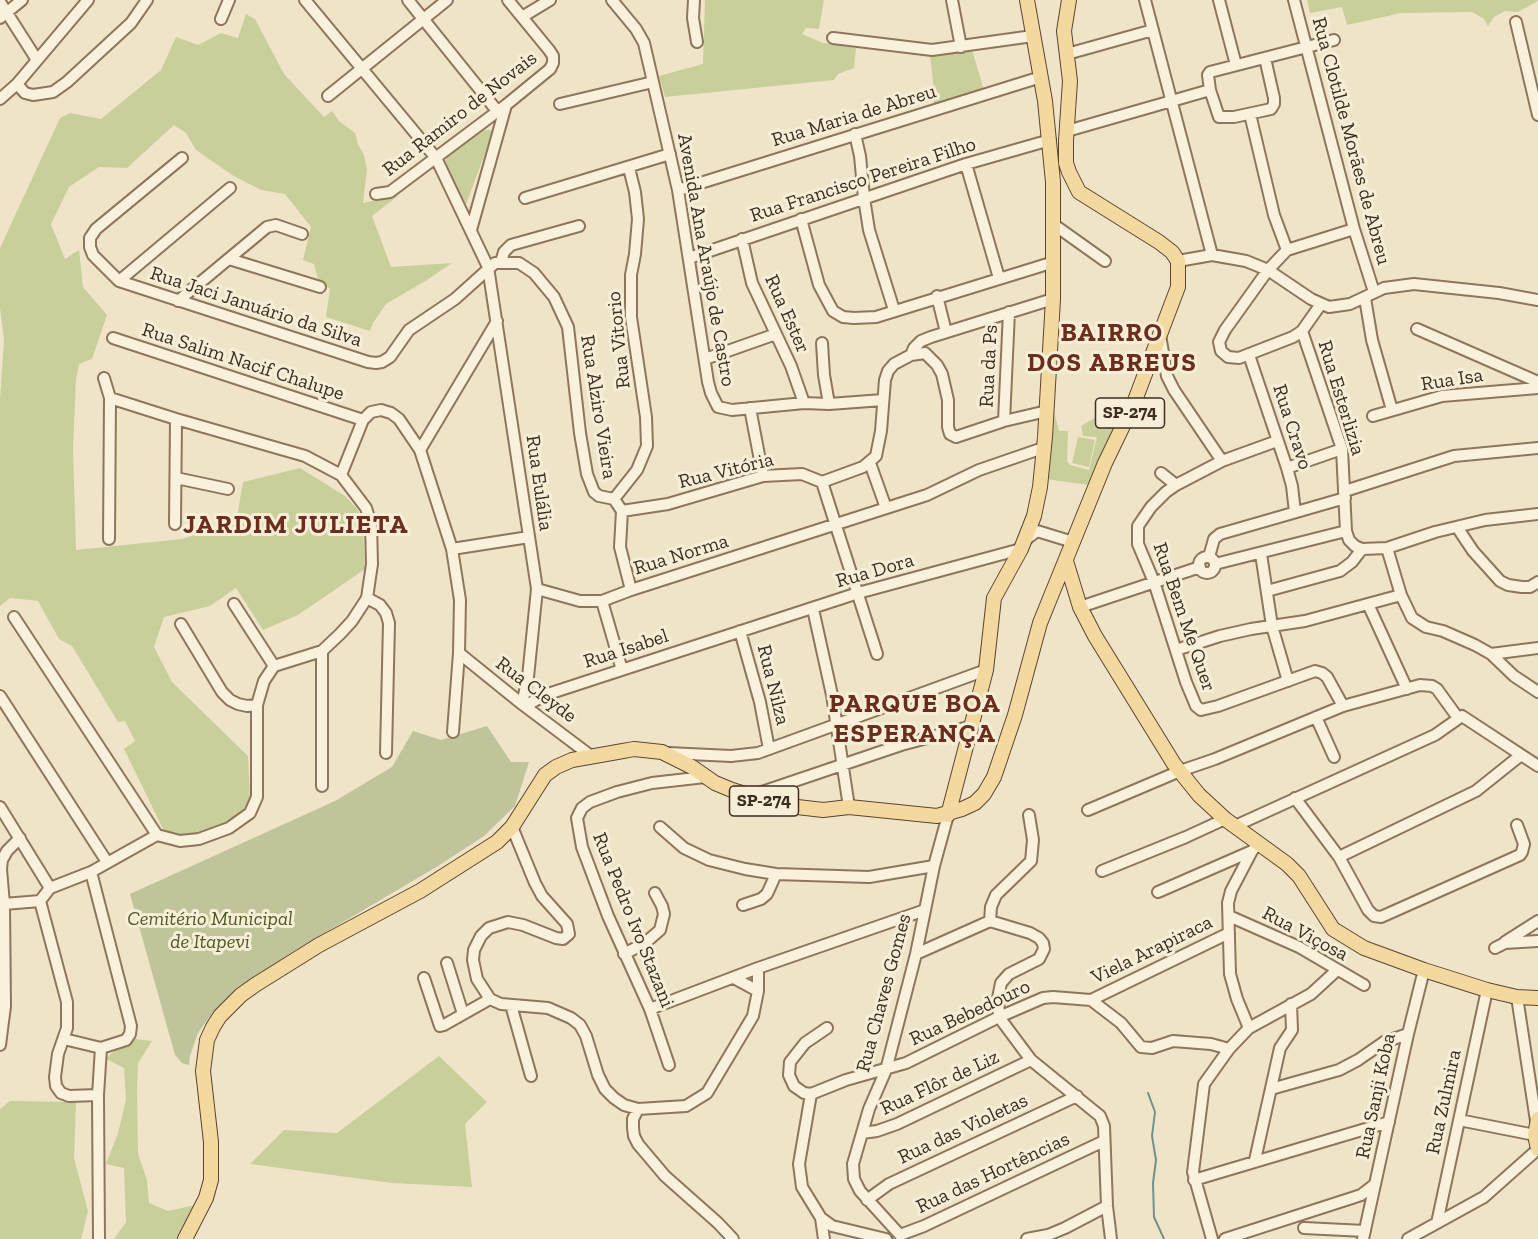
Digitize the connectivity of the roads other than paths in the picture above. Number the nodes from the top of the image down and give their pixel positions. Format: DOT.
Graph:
graph roads {
  1 [pos="22,0"];
  2 [pos="88,0"];
  3 [pos="147,0"];
  4 [pos="229,0"];
  5 [pos="305,0"];
  6 [pos="408,0"];
  7 [pos="447,0"];
  8 [pos="508,0"];
  9 [pos="550,0"];
  10 [pos="612,0"];
  11 [pos="694,0"];
  12 [pos="952,0"];
  13 [pos="1027,0"];
  14 [pos="1069,0"];
  15 [pos="1145,0"];
  16 [pos="1219,0"];
  17 [pos="1294,0"];
  18 [pos="0,2"];
  19 [pos="3,15"];
  20 [pos="522,17"];
  21 [pos="221,19"];
  22 [pos="423,19"];
  23 [pos="1516,22"];
  24 [pos="1153,30"];
  25 [pos="1033,36"];
  26 [pos="833,38"];
  27 [pos="1334,40"];
  28 [pos="697,42"];
  29 [pos="961,47"];
  30 [pos="1306,48"];
  31 [pos="1067,54"];
  32 [pos="1265,58"];
  33 [pos="37,60"];
  34 [pos="1236,65"];
  35 [pos="363,69"];
  36 [pos="1041,77"];
  37 [pos="653,82"];
  38 [pos="17,84"];
  39 [pos="1210,90"];
  40 [pos="2,95"];
  41 [pos="328,96"];
  42 [pos="1171,101"];
  43 [pos="560,104"];
  44 [pos="502,108"];
  45 [pos="1250,114"];
  46 [pos="1538,115"];
  47 [pos="1066,131"];
  48 [pos="855,134"];
  49 [pos="1050,140"];
  50 [pos="670,154"];
  51 [pos="436,158"];
  52 [pos="183,159"];
  53 [pos="966,164"];
  54 [pos="629,168"];
  55 [pos="1053,182"];
  56 [pos="230,188"];
  57 [pos="678,190"];
  58 [pos="1079,192"];
  59 [pos="376,194"];
  60 [pos="525,198"];
  61 [pos="864,198"];
  62 [pos="801,219"];
  63 [pos="1053,224"];
  64 [pos="579,226"];
  65 [pos="1354,229"];
  66 [pos="471,230"];
  67 [pos="302,234"];
  68 [pos="742,239"];
  69 [pos="1287,250"];
  70 [pos="1212,255"];
  71 [pos="689,258"];
  72 [pos="229,259"];
  73 [pos="1105,261"];
  74 [pos="1178,261"];
  75 [pos="501,262"];
  76 [pos="1054,262"];
  77 [pos="488,267"];
  78 [pos="1268,270"];
  79 [pos="999,278"];
  80 [pos="119,281"];
  81 [pos="320,287"];
  82 [pos="1369,295"];
  83 [pos="937,296"];
  84 [pos="1053,299"];
  85 [pos="1538,300"];
  86 [pos="178,301"];
  87 [pos="1321,304"];
  88 [pos="894,310"];
  89 [pos="1009,312"];
  90 [pos="497,321"];
  91 [pos="1418,329"];
  92 [pos="1302,331"];
  93 [pos="946,332"];
  94 [pos="776,334"];
  95 [pos="1160,335"];
  96 [pos="113,338"];
  97 [pos="822,343"];
  98 [pos="911,355"];
  99 [pos="1244,356"];
  100 [pos="705,359"];
  101 [pos="104,378"];
  102 [pos="1538,382"];
  103 [pos="1538,388"];
  104 [pos="110,398"];
  105 [pos="883,400"];
  106 [pos="804,403"];
  107 [pos="829,404"];
  108 [pos="750,408"];
  109 [pos="1392,410"];
  110 [pos="1047,411"];
  111 [pos="1373,416"];
  112 [pos="176,419"];
  113 [pos="363,420"];
  114 [pos="1004,421"];
  115 [pos="1276,441"];
  116 [pos="1044,448"];
  117 [pos="1538,448"];
  118 [pos="1342,449"];
  119 [pos="420,450"];
  120 [pos="1222,461"];
  121 [pos="870,463"];
  122 [pos="1287,468"];
  123 [pos="1161,473"];
  124 [pos="341,475"];
  125 [pos="763,477"];
  126 [pos="176,478"];
  127 [pos="822,482"];
  128 [pos="1176,485"];
  129 [pos="228,489"];
  130 [pos="1345,495"];
  131 [pos="614,500"];
  132 [pos="886,508"];
  133 [pos="622,511"];
  134 [pos="1295,512"];
  135 [pos="1538,514"];
  136 [pos="1034,516"];
  137 [pos="175,524"];
  138 [pos="835,525"];
  139 [pos="1457,527"];
  140 [pos="1036,531"];
  141 [pos="1346,531"];
  142 [pos="529,537"];
  143 [pos="109,538"];
  144 [pos="1073,542"];
  145 [pos="1022,545"];
  146 [pos="1387,548"];
  147 [pos="452,549"];
  148 [pos="1362,549"];
  149 [pos="1261,554"];
  150 [pos="1065,561"];
  151 [pos="1212,561"];
  152 [pos="1154,582"];
  153 [pos="1538,582"];
  154 [pos="537,589"];
  155 [pos="631,590"];
  156 [pos="1267,591"];
  157 [pos="858,593"];
  158 [pos="1401,595"];
  159 [pos="367,598"];
  160 [pos="1050,600"];
  161 [pos="602,601"];
  162 [pos="234,604"];
  163 [pos="1368,604"];
  164 [pos="1080,607"];
  165 [pos="813,609"];
  166 [pos="14,617"];
  167 [pos="181,624"];
  168 [pos="1272,626"];
  169 [pos="740,631"];
  170 [pos="1538,648"];
  171 [pos="1176,650"];
  172 [pos="322,651"];
  173 [pos="459,653"];
  174 [pos="877,654"];
  175 [pos="1491,654"];
  176 [pos="274,666"];
  177 [pos="622,670"];
  178 [pos="986,670"];
  179 [pos="1288,681"];
  180 [pos="1407,689"];
  181 [pos="1538,692"];
  182 [pos="0,696"];
  183 [pos="257,705"];
  184 [pos="523,705"];
  185 [pos="1343,706"];
  186 [pos="1316,717"];
  187 [pos="1461,717"];
  188 [pos="837,723"];
  189 [pos="972,726"];
  190 [pos="453,732"];
  191 [pos="769,749"];
  192 [pos="662,752"];
  193 [pos="386,753"];
  194 [pos="1521,755"];
  195 [pos="591,756"];
  196 [pos="1334,757"];
  197 [pos="844,765"];
  198 [pos="1538,766"];
  199 [pos="1180,771"];
  200 [pos="705,777"];
  201 [pos="322,786"];
  202 [pos="750,796"];
  203 [pos="1295,798"];
  204 [pos="0,807"];
  205 [pos="849,807"];
  206 [pos="1088,810"];
  207 [pos="948,814"];
  208 [pos="1029,815"];
  209 [pos="1230,822"];
  210 [pos="1517,825"];
  211 [pos="660,827"];
  212 [pos="512,828"];
  213 [pos="157,835"];
  214 [pos="20,838"];
  215 [pos="1255,848"];
  216 [pos="1339,857"];
  217 [pos="107,862"];
  218 [pos="934,866"];
  219 [pos="1102,871"];
  220 [pos="91,872"];
  221 [pos="776,874"];
  222 [pos="50,888"];
  223 [pos="1158,892"];
  224 [pos="655,893"];
  225 [pos="40,901"];
  226 [pos="4,904"];
  227 [pos="743,905"];
  228 [pos="925,910"];
  229 [pos="1228,916"];
  230 [pos="990,921"];
  231 [pos="1538,921"];
  232 [pos="1229,933"];
  233 [pos="1538,941"];
  234 [pos="624,954"];
  235 [pos="916,954"];
  236 [pos="447,963"];
  237 [pos="758,968"];
  238 [pos="1424,970"];
  239 [pos="1336,971"];
  240 [pos="424,978"];
  241 [pos="734,978"];
  242 [pos="1364,985"];
  243 [pos="1487,990"];
  244 [pos="758,991"];
  245 [pos="1517,997"];
  246 [pos="1538,998"];
  247 [pos="490,999"];
  248 [pos="1091,1000"];
  249 [pos="1291,1004"];
  250 [pos="511,1005"];
  251 [pos="650,1010"];
  252 [pos="463,1014"];
  253 [pos="999,1017"];
  254 [pos="827,1028"];
  255 [pos="1249,1028"];
  256 [pos="1408,1034"];
  257 [pos="64,1039"];
  258 [pos="0,1045"];
  259 [pos="101,1048"];
  260 [pos="1229,1049"];
  261 [pos="1031,1060"];
  262 [pos="1532,1061"];
  263 [pos="669,1065"];
  264 [pos="886,1070"];
  265 [pos="531,1076"];
  266 [pos="1271,1089"];
  267 [pos="811,1094"];
  268 [pos="98,1095"];
  269 [pos="1077,1096"];
  270 [pos="638,1109"];
  271 [pos="1459,1120"];
  272 [pos="1389,1122"];
  273 [pos="862,1133"];
  274 [pos="1537,1135"];
  275 [pos="1104,1141"];
  276 [pos="1255,1160"];
  277 [pos="1194,1180"];
  278 [pos="1374,1185"];
  279 [pos="867,1200"];
  280 [pos="1107,1206"];
  281 [pos="1305,1213"];
  282 [pos="821,1218"];
  283 [pos="1437,1223"];
  284 [pos="1304,1233"];
  285 [pos="1364,1235"];
  286 [pos="900,1237"];
  287 [pos="99,1239"];
  288 [pos="185,1239"];
  289 [pos="733,1239"];
  290 [pos="824,1239"];
  291 [pos="886,1239"];
  292 [pos="1027,1239"];
  293 [pos="1111,1239"];
  294 [pos="1212,1239"];
  295 [pos="1225,1239"];
  296 [pos="1408,1239"];
  1 -- 19 [label="street"];
  2 -- 33 [label="street"];
  3 -- 38 [label="street"];
  4 -- 21 [label="street"];
  5 -- 35 [label="street, Rua Eulália"];
  6 -- 22 [label="street"];
  7 -- 22 [label="street"];
  8 -- 20 [label="street"];
  9 -- 20 [label="street"];
  10 -- 37 [label="street, Avenida Ana Araújo de Castro"];
  11 -- 28 [label="street"];
  12 -- 29 [label="street"];
  13 -- 25 [label="main road"];
  14 -- 31 [label="main road"];
  15 -- 24 [label="street"];
  16 -- 34 [label="street"];
  17 -- 30 [label="street, Rua Clotilde Morães de Abreu"];
  18 -- 19 [label="street"];
  19 -- 33 [label="street"];
  20 -- 44 [label="street, Rua Ramiro de Novais"];
  22 -- 35 [label="street"];
  22 -- 44 [label="street"];
  23 -- 46 [label="street"];
  24 -- 31 [label="street"];
  24 -- 42 [label="street"];
  25 -- 29 [label="street"];
  25 -- 36 [label="main road"];
  26 -- 29 [label="street"];
  27 -- 30 [label="street"];
  30 -- 32 [label="street"];
  30 -- 65 [label="street, Rua Clotilde Morães de Abreu"];
  31 -- 47 [label="main road"];
  32 -- 34 [label="street"];
  32 -- 45 [label="street"];
  33 -- 38 [label="street"];
  34 -- 39 [label="street"];
  35 -- 41 [label="street"];
  35 -- 51 [label="street, Rua Eulália"];
  36 -- 48 [label="street, Rua Maria de Abreu"];
  36 -- 49 [label="main road"];
  37 -- 43 [label="street"];
  37 -- 50 [label="street, Avenida Ana Araújo de Castro"];
  38 -- 40 [label="street"];
  39 -- 42 [label="street"];
  39 -- 45 [label="street"];
  42 -- 47 [label="street"];
  42 -- 70 [label="street"];
  44 -- 51 [label="street, Rua Ramiro de Novais"];
  44 -- 66 [label="street"];
  45 -- 69 [label="street"];
  47 -- 58 [label="main road"];
  48 -- 57 [label="street, Rua Maria de Abreu"];
  48 -- 61 [label="street"];
  49 -- 53 [label="street, Rua Francisco Pereira Filho"];
  49 -- 55 [label="main road"];
  50 -- 54 [label="street"];
  50 -- 57 [label="street, Avenida Ana Araújo de Castro"];
  51 -- 59 [label="street, Rua Ramiro de Novais"];
  51 -- 66 [label="street, Rua Eulália"];
  52 -- 80 [label="street"];
  53 -- 61 [label="street, Rua Francisco Pereira Filho"];
  53 -- 79 [label="street"];
  54 -- 60 [label="street"];
  54 -- 131 [label="street, Rua Vitorio"];
  55 -- 58 [label="main road"];
  55 -- 63 [label="main road"];
  56 -- 80 [label="street"];
  57 -- 71 [label="street, Avenida Ana Araújo de Castro"];
  58 -- 74 [label="main road"];
  61 -- 62 [label="street, Rua Francisco Pereira Filho"];
  61 -- 88 [label="street"];
  62 -- 68 [label="street, Rua Francisco Pereira Filho"];
  62 -- 88 [label="street"];
  63 -- 73 [label="street"];
  63 -- 76 [label="main road"];
  64 -- 75 [label="street"];
  65 -- 69 [label="street"];
  65 -- 82 [label="street, Rua Clotilde Morães de Abreu"];
  66 -- 77 [label="street, Rua Eulália"];
  67 -- 72 [label="street"];
  68 -- 71 [label="street, Rua Francisco Pereira Filho"];
  68 -- 94 [label="street, Rua Ester"];
  69 -- 78 [label="street"];
  70 -- 74 [label="street"];
  70 -- 78 [label="street"];
  71 -- 100 [label="street, Avenida Ana Araújo de Castro"];
  72 -- 81 [label="street"];
  72 -- 86 [label="street"];
  74 -- 95 [label="main road, SP-274"];
  75 -- 77 [label="street"];
  75 -- 131 [label="street, Rua Alziro Vieira"];
  76 -- 79 [label="street"];
  76 -- 84 [label="main road"];
  77 -- 86 [label="street, Rua Jaci Januário da Silva"];
  77 -- 90 [label="street, Rua Eulália"];
  78 -- 87 [label="street"];
  78 -- 99 [label="street"];
  79 -- 83 [label="street"];
  80 -- 86 [label="street, Rua Jaci Januário da Silva"];
  82 -- 85 [label="street"];
  82 -- 87 [label="street"];
  82 -- 109 [label="street, Rua Clotilde Morães de Abreu"];
  83 -- 88 [label="street"];
  83 -- 93 [label="street"];
  84 -- 89 [label="street"];
  84 -- 110 [label="main road"];
  87 -- 92 [label="street, Rua Esterlizia"];
  89 -- 93 [label="street"];
  89 -- 114 [label="street, Rua da Ps"];
  90 -- 119 [label="street"];
  90 -- 142 [label="street, Rua Eulália"];
  91 -- 102 [label="street"];
  92 -- 99 [label="street"];
  92 -- 118 [label="street, Rua Esterlizia"];
  93 -- 98 [label="street"];
  94 -- 100 [label="street"];
  94 -- 106 [label="street, Rua Ester"];
  95 -- 120 [label="street"];
  95 -- 144 [label="main road, SP-274"];
  96 -- 113 [label="street, Rua Salim Nacif Chalupe"];
  97 -- 107 [label="street"];
  98 -- 105 [label="street"];
  98 -- 114 [label="street"];
  99 -- 115 [label="street, Rua Cravo"];
  100 -- 108 [label="street, Avenida Ana Araújo de Castro"];
  101 -- 104 [label="street"];
  103 -- 109 [label="street, Rua Isa"];
  104 -- 112 [label="street"];
  104 -- 143 [label="street"];
  105 -- 107 [label="street, Avenida Ana Araújo de Castro"];
  105 -- 121 [label="street"];
  106 -- 107 [label="street, Avenida Ana Araújo de Castro"];
  106 -- 108 [label="street, Avenida Ana Araújo de Castro"];
  108 -- 125 [label="street"];
  109 -- 111 [label="street, Rua Isa"];
  110 -- 114 [label="street"];
  110 -- 116 [label="main road"];
  112 -- 124 [label="street"];
  112 -- 126 [label="street"];
  113 -- 119 [label="street"];
  113 -- 124 [label="street"];
  115 -- 120 [label="street, Rua Bem Me Quer"];
  115 -- 122 [label="street, Rua Cravo"];
  116 -- 132 [label="street"];
  116 -- 136 [label="main road"];
  117 -- 130 [label="street"];
  118 -- 122 [label="street"];
  118 -- 130 [label="street, Rua Esterlizia"];
  119 -- 147 [label="street"];
  120 -- 128 [label="street, Rua Bem Me Quer"];
  121 -- 127 [label="street"];
  121 -- 132 [label="street"];
  122 -- 134 [label="street, Rua Cravo"];
  123 -- 128 [label="street"];
  124 -- 159 [label="street"];
  125 -- 127 [label="street, Rua Vitória"];
  125 -- 133 [label="street, Rua Vitória"];
  126 -- 129 [label="street"];
  126 -- 137 [label="street"];
  127 -- 138 [label="street"];
  128 -- 152 [label="street, Rua Bem Me Quer"];
  130 -- 134 [label="street"];
  130 -- 141 [label="street, Rua Esterlizia"];
  131 -- 133 [label="street, Rua Alziro Vieira"];
  132 -- 138 [label="street, Rua Norma"];
  133 -- 155 [label="street"];
  134 -- 151 [label="street"];
  135 -- 139 [label="street"];
  136 -- 140 [label="street"];
  136 -- 145 [label="main road"];
  138 -- 155 [label="street, Rua Norma"];
  138 -- 157 [label="street"];
  139 -- 146 [label="street"];
  139 -- 153 [label="street"];
  140 -- 144 [label="street"];
  140 -- 145 [label="street"];
  141 -- 148 [label="street"];
  141 -- 149 [label="street"];
  142 -- 147 [label="street"];
  142 -- 154 [label="street, Rua Eulália"];
  144 -- 150 [label="main road, SP-274"];
  145 -- 157 [label="street, Rua Dora"];
  145 -- 178 [label="main road"];
  146 -- 148 [label="street"];
  146 -- 158 [label="street"];
  147 -- 173 [label="street"];
  148 -- 156 [label="street"];
  149 -- 151 [label="street"];
  149 -- 156 [label="street"];
  150 -- 160 [label="main road, SP-274"];
  150 -- 164 [label="main road"];
  151 -- 152 [label="street"];
  152 -- 164 [label="street"];
  152 -- 171 [label="street, Rua Bem Me Quer"];
  154 -- 161 [label="street, Rua Norma"];
  154 -- 184 [label="street, Rua Eulália"];
  155 -- 161 [label="street, Rua Norma"];
  156 -- 168 [label="street"];
  157 -- 165 [label="street, Rua Dora"];
  157 -- 174 [label="street"];
  158 -- 163 [label="street"];
  158 -- 175 [label="street"];
  159 -- 172 [label="street"];
  159 -- 193 [label="street"];
  160 -- 164 [label="main road"];
  160 -- 207 [label="main road, SP-274"];
  161 -- 177 [label="street"];
  162 -- 176 [label="street"];
  163 -- 168 [label="street"];
  163 -- 180 [label="street"];
  164 -- 199 [label="main road"];
  165 -- 169 [label="street, Rua Dora"];
  165 -- 188 [label="street"];
  166 -- 213 [label="street"];
  167 -- 183 [label="street"];
  168 -- 171 [label="street"];
  168 -- 179 [label="street"];
  169 -- 177 [label="street, Rua Isabel"];
  169 -- 191 [label="street, Rua Nilza"];
  170 -- 175 [label="street"];
  171 -- 179 [label="street, Rua Bem Me Quer"];
  172 -- 176 [label="street"];
  172 -- 201 [label="street"];
  173 -- 184 [label="street, Rua Cleyde"];
  173 -- 190 [label="street"];
  175 -- 181 [label="street"];
  176 -- 183 [label="street"];
  177 -- 184 [label="street, Rua Isabel"];
  178 -- 188 [label="street"];
  178 -- 189 [label="main road"];
  179 -- 185 [label="street"];
  180 -- 185 [label="street"];
  180 -- 187 [label="street"];
  182 -- 217 [label="street"];
  183 -- 213 [label="street"];
  184 -- 195 [label="street, Rua Cleyde"];
  185 -- 186 [label="street"];
  186 -- 196 [label="street"];
  186 -- 199 [label="street"];
  187 -- 194 [label="street"];
  187 -- 203 [label="street"];
  188 -- 191 [label="street"];
  188 -- 197 [label="street"];
  189 -- 197 [label="street"];
  189 -- 207 [label="main road"];
  191 -- 192 [label="street"];
  192 -- 195 [label="main road, SP-274"];
  192 -- 200 [label="main road, SP-274"];
  194 -- 198 [label="street"];
  194 -- 216 [label="street"];
  195 -- 212 [label="main road, SP-274"];
  197 -- 202 [label="street"];
  197 -- 205 [label="street"];
  199 -- 206 [label="street"];
  199 -- 209 [label="main road"];
  200 -- 202 [label="main road, SP-274"];
  200 -- 234 [label="street, Rua Pedro Ivo Stazani"];
  202 -- 205 [label="main road, SP-274"];
  203 -- 209 [label="street"];
  203 -- 216 [label="street"];
  204 -- 214 [label="street"];
  205 -- 207 [label="main road, SP-274"];
  207 -- 218 [label="street, Rua Chaves Gomes"];
  208 -- 230 [label="street"];
  209 -- 215 [label="main road"];
  209 -- 219 [label="street"];
  210 -- 216 [label="street"];
  211 -- 221 [label="street"];
  212 -- 247 [label="street"];
  212 -- 288 [label="main road, SP-274"];
  213 -- 217 [label="street"];
  214 -- 222 [label="street"];
  214 -- 226 [label="street"];
  215 -- 223 [label="street"];
  215 -- 229 [label="street"];
  215 -- 238 [label="main road"];
  217 -- 220 [label="street"];
  218 -- 221 [label="street"];
  218 -- 228 [label="street, Rua Chaves Gomes"];
  220 -- 222 [label="street"];
  220 -- 259 [label="street"];
  221 -- 227 [label="street"];
  222 -- 225 [label="street"];
  224 -- 234 [label="street"];
  225 -- 226 [label="street"];
  225 -- 257 [label="street"];
  226 -- 258 [label="street"];
  228 -- 235 [label="street, Rua Chaves Gomes"];
  228 -- 237 [label="street"];
  229 -- 232 [label="street"];
  229 -- 239 [label="street, Rua Viçosa"];
  230 -- 235 [label="street"];
  230 -- 253 [label="street"];
  231 -- 233 [label="street"];
  232 -- 248 [label="street, Viela Arapiraca"];
  232 -- 255 [label="street"];
  234 -- 251 [label="street, Rua Pedro Ivo Stazani"];
  235 -- 264 [label="street, Rua Chaves Gomes"];
  236 -- 252 [label="street"];
  237 -- 241 [label="street"];
  237 -- 244 [label="street"];
  238 -- 243 [label="main road"];
  238 -- 256 [label="street, Rua Sanji Koba"];
  239 -- 242 [label="street, Rua Viçosa"];
  239 -- 249 [label="street"];
  240 -- 252 [label="street"];
  241 -- 244 [label="street"];
  241 -- 251 [label="street"];
  243 -- 245 [label="main road"];
  243 -- 271 [label="street, Rua Zulmira"];
  244 -- 270 [label="street"];
  245 -- 246 [label="main road"];
  245 -- 262 [label="street"];
  247 -- 250 [label="street"];
  247 -- 252 [label="street"];
  248 -- 253 [label="street, Rua Bebedouro"];
  248 -- 260 [label="street"];
  249 -- 255 [label="street"];
  249 -- 266 [label="street"];
  250 -- 265 [label="street"];
  250 -- 270 [label="street"];
  251 -- 263 [label="street, Rua Pedro Ivo Stazani"];
  253 -- 261 [label="street"];
  253 -- 264 [label="street, Rua Bebedouro"];
  254 -- 267 [label="street"];
  255 -- 260 [label="street"];
  256 -- 266 [label="street"];
  256 -- 272 [label="street, Rua Sanji Koba"];
  257 -- 259 [label="street"];
  257 -- 268 [label="street"];
  259 -- 268 [label="street"];
  260 -- 277 [label="street"];
  261 -- 269 [label="street"];
  261 -- 273 [label="street, Rua Flôr de Liz"];
  262 -- 274 [label="street"];
  264 -- 267 [label="street, Rua Bebedouro"];
  264 -- 273 [label="street, Rua Chaves Gomes"];
  266 -- 276 [label="street"];
  267 -- 282 [label="street"];
  268 -- 287 [label="street"];
  269 -- 275 [label="street"];
  269 -- 279 [label="street, Rua das Violetas"];
  270 -- 289 [label="street"];
  271 -- 274 [label="street"];
  271 -- 283 [label="street, Rua Zulmira"];
  272 -- 276 [label="street"];
  272 -- 278 [label="street, Rua Sanji Koba"];
  273 -- 279 [label="street, Rua Chaves Gomes"];
  274 -- 283 [label="street"];
  275 -- 280 [label="street"];
  275 -- 286 [label="street, Rua das Hortências"];
  276 -- 277 [label="street"];
  277 -- 294 [label="street"];
  278 -- 281 [label="street"];
  278 -- 285 [label="street, Rua Sanji Koba"];
  279 -- 286 [label="street, Rua Chaves Gomes"];
  280 -- 292 [label="street"];
  280 -- 293 [label="street"];
  281 -- 284 [label="street"];
  281 -- 295 [label="street"];
  282 -- 290 [label="street"];
  282 -- 291 [label="street"];
  283 -- 296 [label="street"];
  284 -- 285 [label="street"];
}
